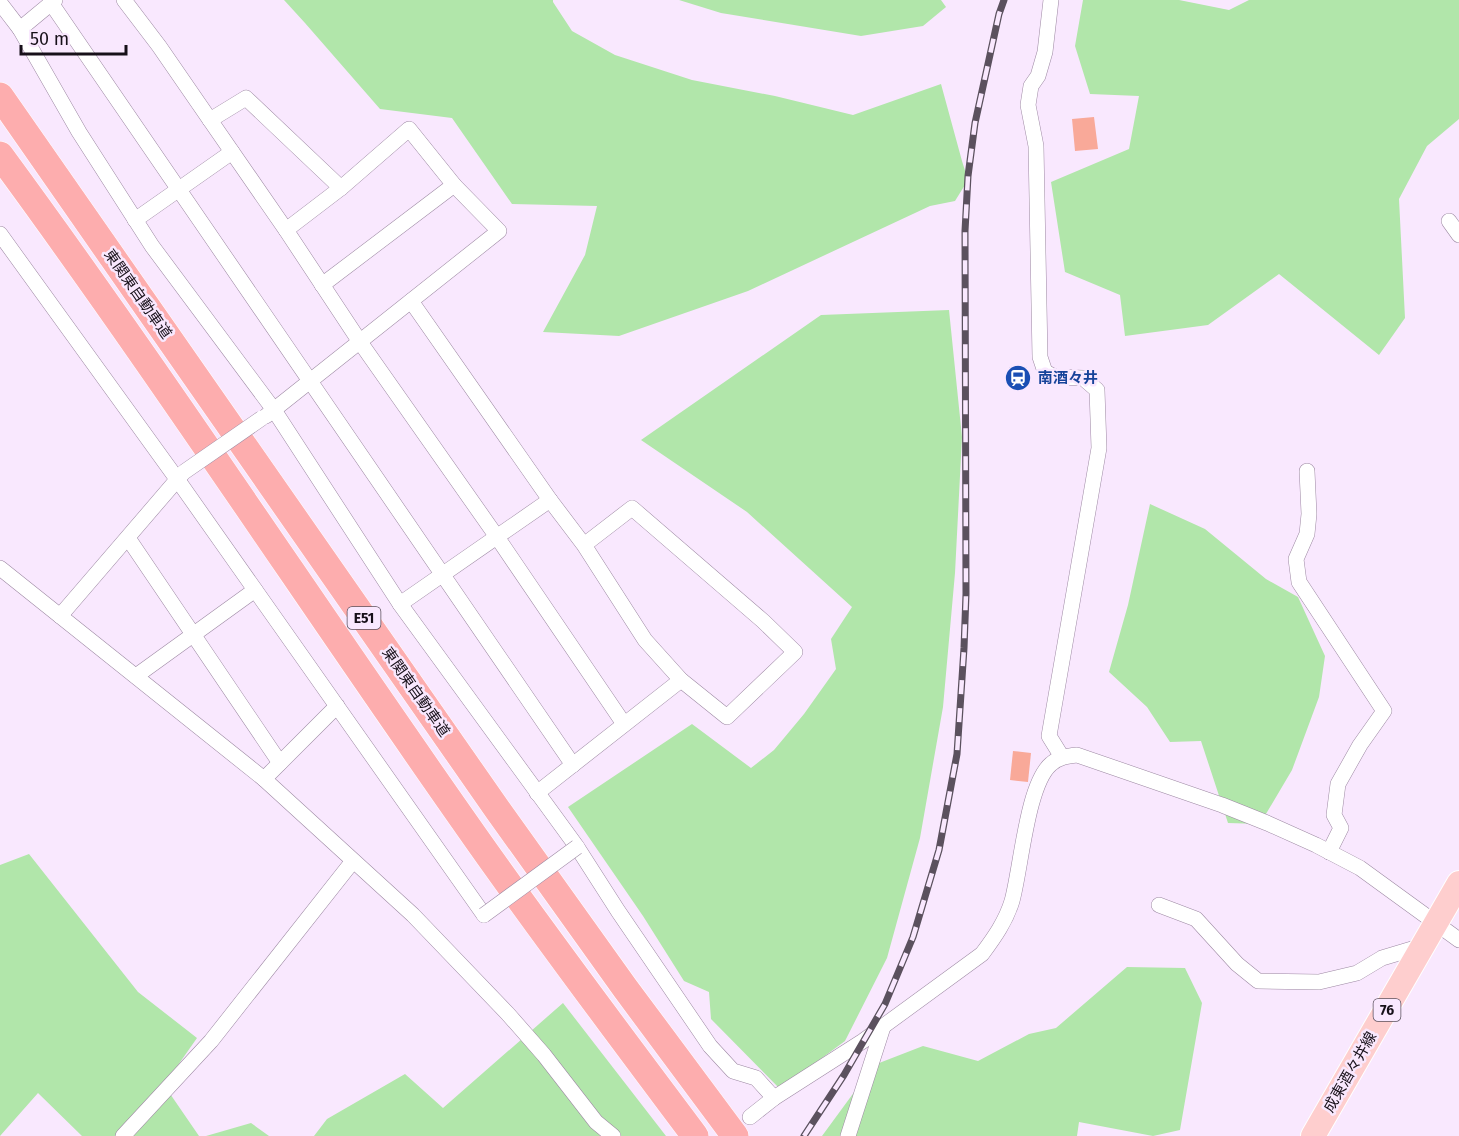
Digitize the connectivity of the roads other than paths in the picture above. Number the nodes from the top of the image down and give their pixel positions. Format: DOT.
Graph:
graph roads {
  1 [pos="124,0"];
  2 [pos="1051,0"];
  3 [pos="53,2"];
  4 [pos="0,3"];
  5 [pos="20,29"];
  6 [pos="0,96"];
  7 [pos="210,120"];
  8 [pos="232,152"];
  9 [pos="0,155"];
  10 [pos="454,185"];
  11 [pos="341,188"];
  12 [pos="178,190"];
  13 [pos="135,220"];
  14 [pos="1449,221"];
  15 [pos="286,230"];
  16 [pos="0,234"];
  17 [pos="1459,235"];
  18 [pos="322,285"];
  19 [pos="411,301"];
  20 [pos="360,342"];
  21 [pos="309,382"];
  22 [pos="268,414"];
  23 [pos="1307,471"];
  24 [pos="181,476"];
  25 [pos="550,500"];
  26 [pos="497,537"];
  27 [pos="128,538"];
  28 [pos="584,545"];
  29 [pos="0,568"];
  30 [pos="443,574"];
  31 [pos="255,590"];
  32 [pos="400,604"];
  33 [pos="60,616"];
  34 [pos="192,634"];
  35 [pos="136,676"];
  36 [pos="681,680"];
  37 [pos="338,706"];
  38 [pos="624,724"];
  39 [pos="1062,757"];
  40 [pos="280,763"];
  41 [pos="573,765"];
  42 [pos="264,779"];
  43 [pos="537,793"];
  44 [pos="577,847"];
  45 [pos="1329,852"];
  46 [pos="353,861"];
  47 [pos="1459,883"];
  48 [pos="1159,905"];
  49 [pos="1436,922"];
  50 [pos="1459,940"];
  51 [pos="1422,946"];
  52 [pos="883,1027"];
  53 [pos="774,1098"];
  54 [pos="743,1126"];
  55 [pos="123,1136"];
  56 [pos="613,1136"];
  57 [pos="695,1136"];
  58 [pos="848,1136"];
  59 [pos="1313,1136"];
  1 -- 7 [label="street"];
  2 -- 39 [label="street"];
  3 -- 5 [label="street"];
  3 -- 12 [label="street"];
  4 -- 5 [label="street"];
  5 -- 13 [label="street"];
  6 -- 54 [label="highway, 東関東自動車道 / E51"];
  7 -- 8 [label="street"];
  7 -- 11 [label="street"];
  8 -- 12 [label="street"];
  8 -- 15 [label="street"];
  9 -- 57 [label="highway, E51"];
  10 -- 11 [label="street"];
  10 -- 18 [label="street"];
  10 -- 19 [label="street"];
  11 -- 15 [label="street"];
  12 -- 13 [label="street"];
  12 -- 21 [label="street"];
  13 -- 22 [label="street"];
  14 -- 17 [label="street"];
  15 -- 18 [label="street"];
  16 -- 24 [label="street"];
  18 -- 20 [label="street"];
  19 -- 20 [label="street"];
  19 -- 25 [label="street"];
  20 -- 21 [label="street"];
  20 -- 26 [label="street"];
  21 -- 22 [label="street"];
  21 -- 30 [label="street"];
  22 -- 24 [label="street, bridge"];
  22 -- 32 [label="street"];
  23 -- 45 [label="street"];
  24 -- 27 [label="street"];
  24 -- 31 [label="street"];
  25 -- 26 [label="street"];
  25 -- 28 [label="street"];
  26 -- 30 [label="street"];
  26 -- 38 [label="street"];
  27 -- 33 [label="street"];
  27 -- 34 [label="street"];
  28 -- 36 [label="street"];
  28 -- 36 [label="street"];
  29 -- 33 [label="street"];
  30 -- 32 [label="street"];
  30 -- 41 [label="street"];
  31 -- 34 [label="street"];
  31 -- 37 [label="street"];
  32 -- 43 [label="street"];
  33 -- 35 [label="street"];
  34 -- 35 [label="street"];
  34 -- 40 [label="street"];
  35 -- 42 [label="street"];
  36 -- 38 [label="street"];
  37 -- 40 [label="street"];
  37 -- 44 [label="street, bridge"];
  38 -- 41 [label="street"];
  39 -- 45 [label="street"];
  39 -- 52 [label="street"];
  40 -- 42 [label="street"];
  41 -- 43 [label="street"];
  42 -- 46 [label="street"];
  43 -- 44 [label="street"];
  44 -- 53 [label="street"];
  45 -- 49 [label="street"];
  46 -- 55 [label="street"];
  46 -- 56 [label="street"];
  47 -- 49 [label="main road, 成東酒々井線 / 76"];
  48 -- 51 [label="street"];
  49 -- 50 [label="street"];
  49 -- 51 [label="main road, 成東酒々井線 / 76"];
  51 -- 59 [label="main road, 成東酒々井線 / 76"];
  52 -- 53 [label="street"];
  52 -- 58 [label="street"];
  53 -- 54 [label="street"];
}
